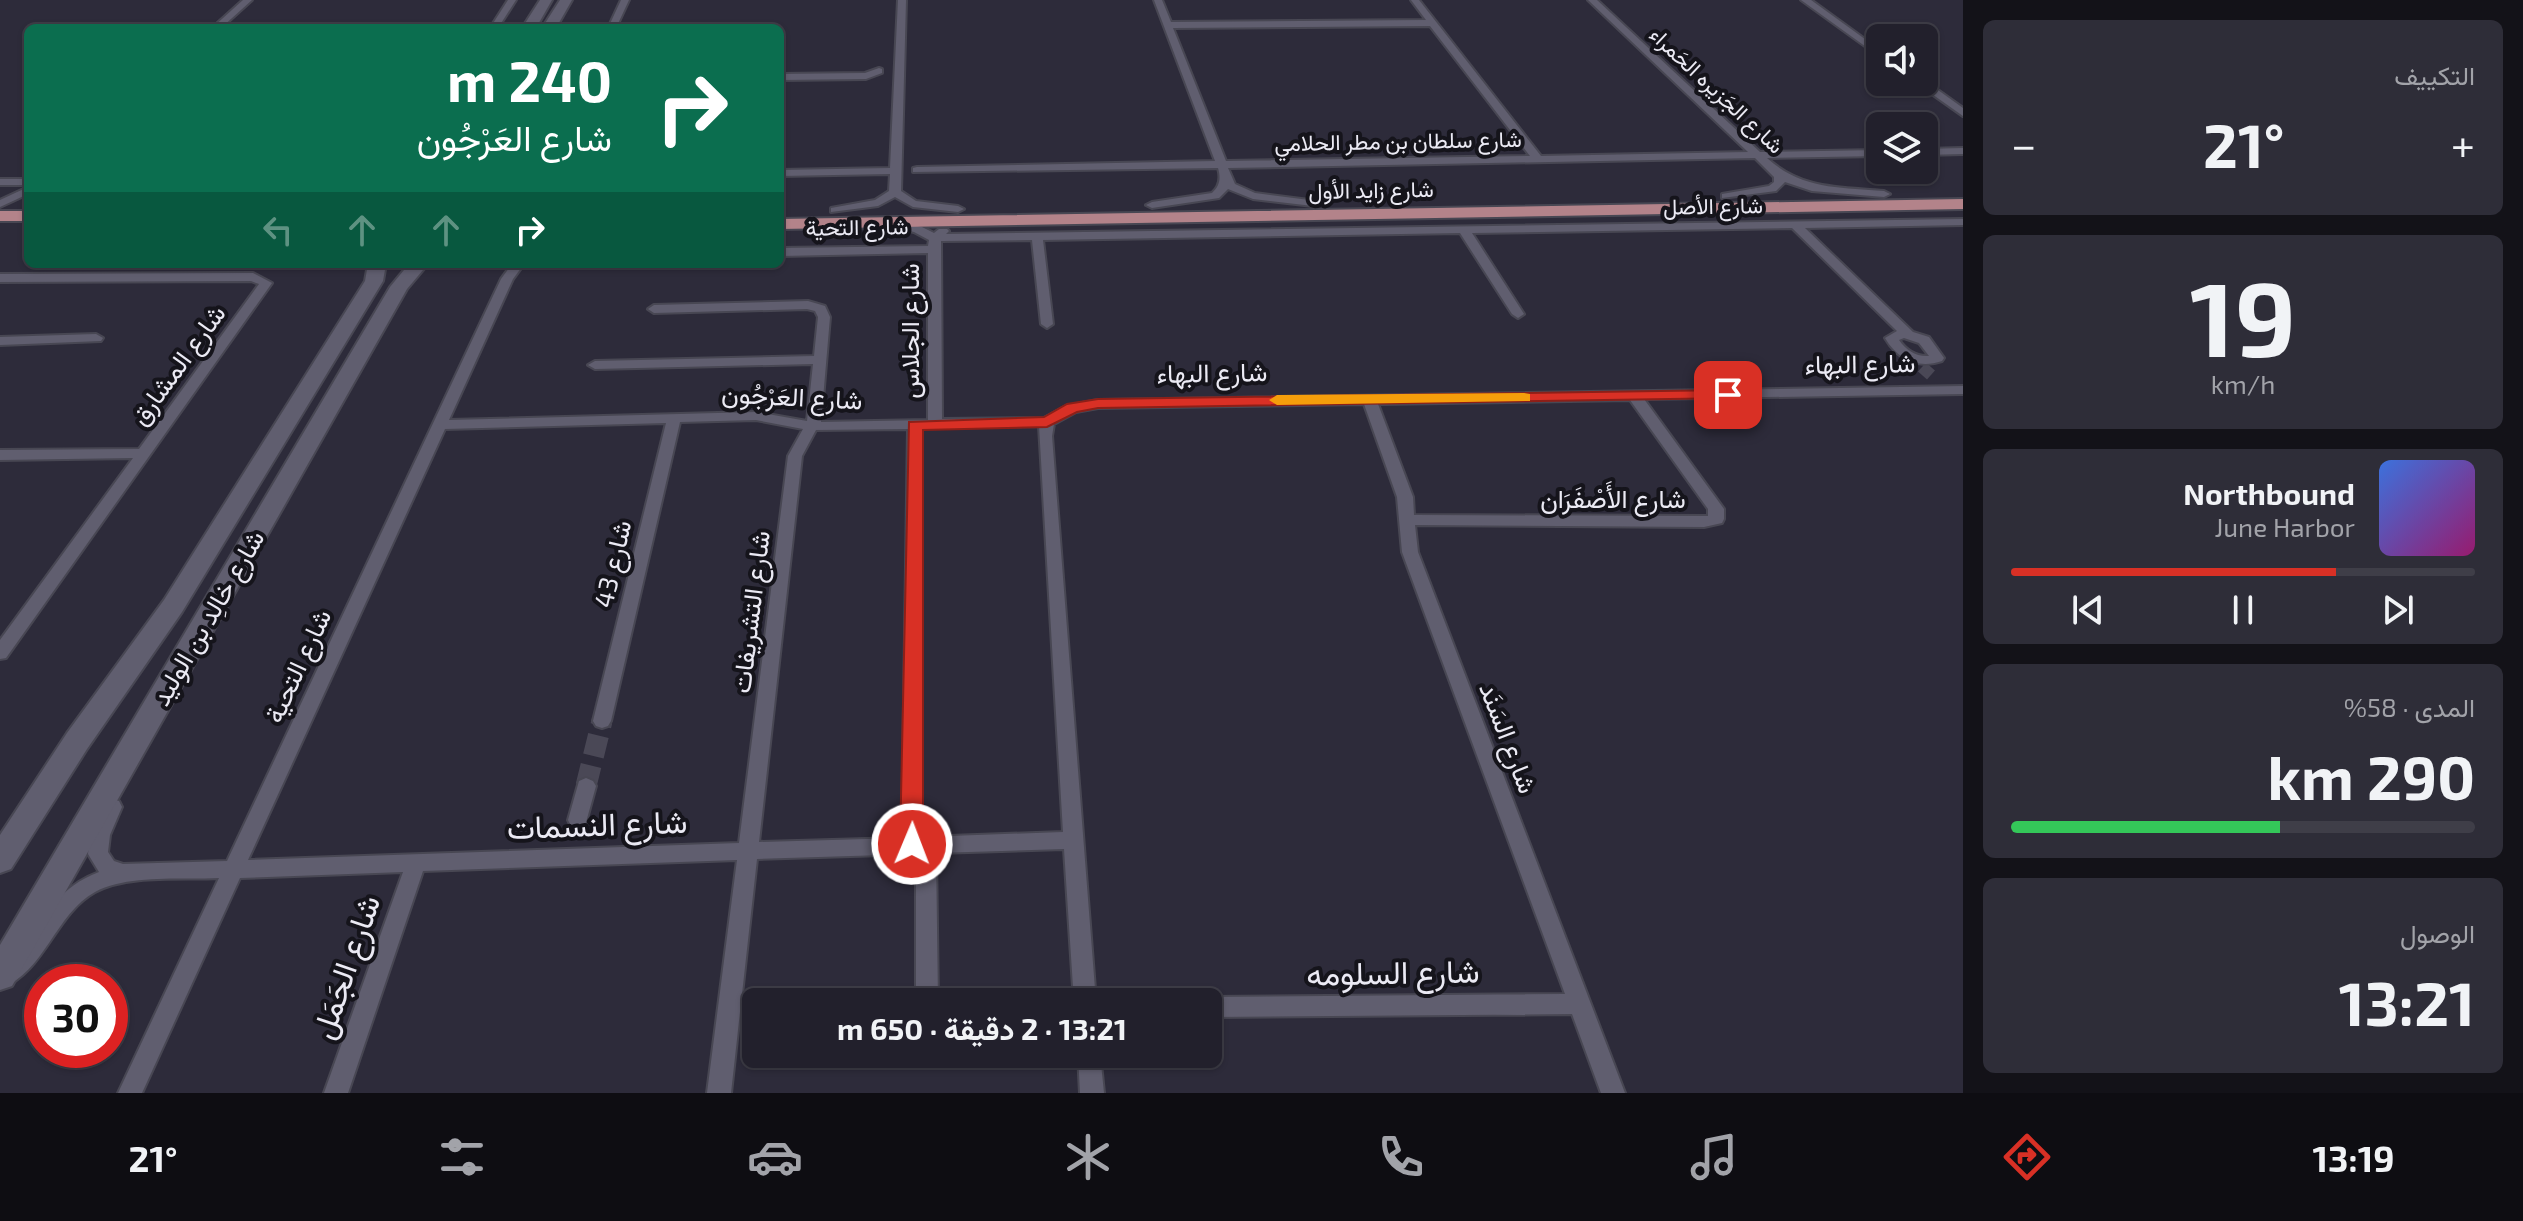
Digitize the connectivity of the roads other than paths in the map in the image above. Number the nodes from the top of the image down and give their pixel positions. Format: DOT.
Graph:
graph roads {
  1 [pos="248,0"];
  2 [pos="512,0"];
  3 [pos="546,0"];
  4 [pos="566,0"];
  5 [pos="625,0"];
  6 [pos="902,0"];
  7 [pos="1158,0"];
  8 [pos="1415,0"];
  9 [pos="1592,0"];
  10 [pos="1805,0"];
  11 [pos="1433,23"];
  12 [pos="221,24"];
  13 [pos="497,24"];
  14 [pos="531,24"];
  15 [pos="551,24"];
  16 [pos="614,24"];
  17 [pos="1168,25"];
  18 [pos="1866,44"];
  19 [pos="879,71"];
  20 [pos="784,77"];
  21 [pos="1938,95"];
  22 [pos="1963,113"];
  23 [pos="1963,151"];
  24 [pos="1938,152"];
  25 [pos="1866,153"];
  26 [pos="1759,155"];
  27 [pos="1537,158"];
  28 [pos="1220,166"];
  29 [pos="917,170"];
  30 [pos="896,171"];
  31 [pos="784,173"];
  32 [pos="1780,176"];
  33 [pos="1225,179"];
  34 [pos="0,182"];
  35 [pos="24,182"];
  36 [pos="895,192"];
  37 [pos="24,193"];
  38 [pos="1963,193"];
  39 [pos="1884,194"];
  40 [pos="1726,196"];
  41 [pos="1313,203"];
  42 [pos="0,204"];
  43 [pos="1963,204"];
  44 [pos="1152,205"];
  45 [pos="958,209"];
  46 [pos="835,210"];
  47 [pos="784,211"];
  48 [pos="0,216"];
  49 [pos="24,216"];
  50 [pos="975,220"];
  51 [pos="880,222"];
  52 [pos="1963,222"];
  53 [pos="784,224"];
  54 [pos="1795,225"];
  55 [pos="0,229"];
  56 [pos="24,229"];
  57 [pos="1464,230"];
  58 [pos="1037,236"];
  59 [pos="934,244"];
  60 [pos="784,252"];
  61 [pos="376,268"];
  62 [pos="416,268"];
  63 [pos="515,268"];
  64 [pos="0,278"];
  65 [pos="654,309"];
  66 [pos="1518,314"];
  67 [pos="1047,324"];
  68 [pos="1908,334"];
  69 [pos="96,338"];
  70 [pos="0,341"];
  71 [pos="820,360"];
  72 [pos="595,365"];
  73 [pos="1921,367"];
  74 [pos="1947,390"];
  75 [pos="1963,390"];
  76 [pos="1635,396"];
  77 [pos="1369,398"];
  78 [pos="674,418"];
  79 [pos="1047,422"];
  80 [pos="439,425"];
  81 [pos="915,425"];
  82 [pos="935,425"];
  83 [pos="812,426"];
  84 [pos="144,453"];
  85 [pos="7,455"];
  86 [pos="0,467"];
  87 [pos="1408,520"];
  88 [pos="0,653"];
  89 [pos="602,721"];
  90 [pos="118,773"];
  91 [pos="586,786"];
  92 [pos="578,820"];
  93 [pos="1074,840"];
  94 [pos="919,844"];
  95 [pos="748,851"];
  96 [pos="0,860"];
  97 [pos="416,863"];
  98 [pos="233,869"];
  99 [pos="122,873"];
  100 [pos="0,977"];
  101 [pos="926,988"];
  102 [pos="1084,988"];
  103 [pos="1580,1004"];
  104 [pos="1222,1007"];
  105 [pos="1090,1068"];
  106 [pos="130,1093"];
  107 [pos="336,1093"];
  108 [pos="719,1093"];
  109 [pos="1092,1093"];
  110 [pos="1613,1093"];
  1 -- 12 [label="street"];
  2 -- 13 [label="street"];
  3 -- 14 [label="street"];
  4 -- 15 [label="street"];
  5 -- 16 [label="street"];
  6 -- 30 [label="street"];
  7 -- 17 [label="street"];
  8 -- 11 [label="street"];
  9 -- 26 [label="street, شارع الجَزيره الحَمراء"];
  10 -- 18 [label="street"];
  11 -- 17 [label="street"];
  11 -- 27 [label="street"];
  17 -- 28 [label="street"];
  19 -- 20 [label="street"];
  21 -- 22 [label="street"];
  23 -- 24 [label="street"];
  25 -- 26 [label="street, شارع سلطان بن مطر الحلامي"];
  26 -- 27 [label="street, شارع سلطان بن مطر الحلامي"];
  26 -- 32 [label="street, شارع الجَزيره الحَمراء"];
  27 -- 28 [label="street, شارع سلطان بن مطر الحلامي"];
  28 -- 29 [label="street, شارع سلطان بن مطر الحلامي"];
  28 -- 33 [label="street"];
  30 -- 31 [label="street"];
  30 -- 36 [label="street"];
  32 -- 39 [label="street, شارع الجَزيره الحَمراء"];
  32 -- 40 [label="street, شارع الجَزيره الحَمراء"];
  33 -- 41 [label="street"];
  33 -- 44 [label="street"];
  34 -- 35 [label="street"];
  36 -- 45 [label="street"];
  36 -- 46 [label="street"];
  37 -- 42 [label="street"];
  38 -- 39 [label="main road, شارع زايد الأول"];
  39 -- 40 [label="main road, شارع زايد الأول"];
  40 -- 41 [label="main road, شارع زايد الأول"];
  41 -- 44 [label="main road, شارع زايد الأول"];
  43 -- 50 [label="main road, شارع زايد الأول"];
  44 -- 45 [label="main road, شارع زايد الأول"];
  45 -- 46 [label="main road, شارع زايد الأول"];
  46 -- 47 [label="main road, شارع زايد الأول"];
  48 -- 49 [label="main road"];
  50 -- 51 [label="main road, شارع زايد الأول"];
  50 -- 59 [label="street, شارع الجلاس"];
  51 -- 53 [label="main road, شارع زايد الأول"];
  51 -- 59 [label="street, شارع الجلاس"];
  52 -- 54 [label="street, شارع الأصل"];
  54 -- 57 [label="street, شارع الأصل"];
  54 -- 68 [label="street"];
  55 -- 56 [label="main road"];
  57 -- 58 [label="street, شارع الأصل"];
  57 -- 66 [label="street"];
  58 -- 59 [label="street, شارع الأصل"];
  58 -- 67 [label="street"];
  59 -- 60 [label="street, شارع التحية"];
  59 -- 82 [label="street, شارع الجلاس"];
  61 -- 96 [label="street, شارع خالِد بن الوليد"];
  62 -- 90 [label="street, شارع خالِد بن الوليد"];
  63 -- 80 [label="street, شارع التحية"];
  64 -- 84 [label="street, شارع المشارق"];
  65 -- 71 [label="street, شارع التشريفات"];
  68 -- 73 [label="street"];
  68 -- 73 [label="street"];
  69 -- 70 [label="street"];
  71 -- 72 [label="street"];
  71 -- 83 [label="street, شارع التشريفات"];
  73 -- 74 [label="street"];
  74 -- 75 [label="street, شارع البهاء"];
  74 -- 76 [label="street, شارع البهاء"];
  76 -- 77 [label="street, شارع البهاء"];
  76 -- 87 [label="street, شارع الأَصْفَرَان"];
  77 -- 79 [label="street, شارع البهاء"];
  77 -- 87 [label="street, شارع السَنَد"];
  78 -- 80 [label="street, شارع العَرْجُون"];
  78 -- 83 [label="street, شارع العَرْجُون"];
  78 -- 89 [label="street, شارع 43"];
  79 -- 82 [label="street, شارع العَرْجُون"];
  79 -- 93 [label="street"];
  80 -- 98 [label="street, شارع التحية"];
  81 -- 82 [label="street, شارع العَرْجُون"];
  81 -- 83 [label="street, شارع العَرْجُون"];
  81 -- 94 [label="street"];
  83 -- 95 [label="street, شارع التشريفات"];
  84 -- 85 [label="street"];
  84 -- 88 [label="street, شارع المشارق"];
  85 -- 86 [label="street"];
  87 -- 103 [label="street, شارع السَنَد"];
  90 -- 99 [label="street"];
  90 -- 100 [label="street, شارع خالِد بن الوليد"];
  91 -- 92 [label="street"];
  93 -- 94 [label="street, شارع النسمات"];
  93 -- 102 [label="street"];
  94 -- 95 [label="street, شارع النسمات"];
  94 -- 101 [label="street"];
  95 -- 97 [label="street, شارع النسمات"];
  95 -- 108 [label="street, شارع التشريفات"];
  97 -- 98 [label="street, شارع النسمات"];
  97 -- 107 [label="street, شارع الجَمَل"];
  98 -- 99 [label="street, شارع النسمات"];
  98 -- 106 [label="street, شارع التحية"];
  99 -- 100 [label="street, شارع النسمات"];
  103 -- 104 [label="street, شارع السلومه"];
  103 -- 110 [label="street, شارع السَنَد"];
  105 -- 109 [label="street"];
}
